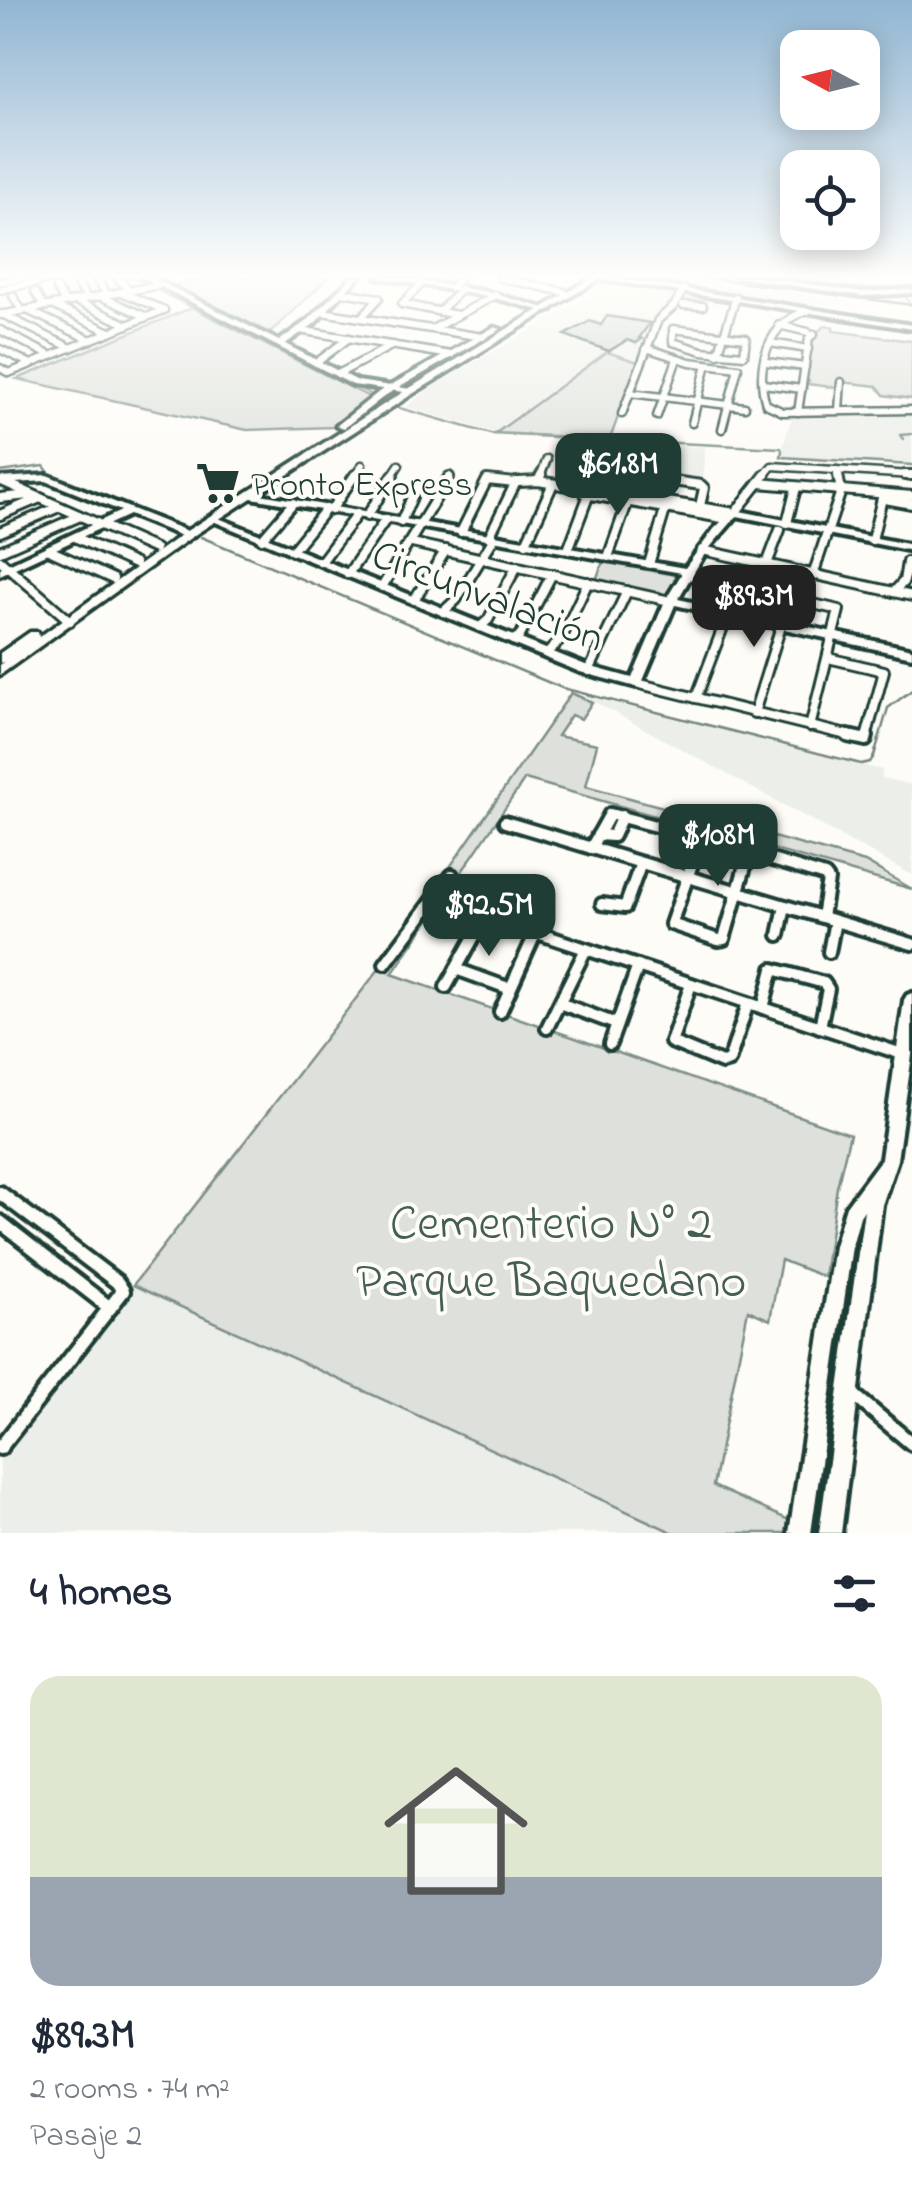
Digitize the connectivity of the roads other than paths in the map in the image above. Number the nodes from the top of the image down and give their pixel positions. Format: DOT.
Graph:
graph roads {
  1 [pos="646,348"];
  2 [pos="808,348"];
  3 [pos="0,349"];
  4 [pos="36,349"];
  5 [pos="70,349"];
  6 [pos="286,349"];
  7 [pos="335,349"];
  8 [pos="388,349"];
  9 [pos="409,349"];
  10 [pos="462,349"];
  11 [pos="478,349"];
  12 [pos="647,349"];
  13 [pos="694,349"];
  14 [pos="719,349"];
  15 [pos="745,349"];
  16 [pos="769,349"];
  17 [pos="718,354"];
  18 [pos="451,355"];
  19 [pos="51,356"];
  20 [pos="676,359"];
  21 [pos="767,362"];
  22 [pos="316,363"];
  23 [pos="31,364"];
  24 [pos="707,364"];
  25 [pos="805,366"];
  26 [pos="0,368"];
  27 [pos="338,374"];
  28 [pos="841,382"];
  29 [pos="763,384"];
  30 [pos="393,387"];
  31 [pos="802,389"];
  32 [pos="411,391"];
  33 [pos="630,393"];
  34 [pos="664,397"];
  35 [pos="698,402"];
  36 [pos="729,405"];
  37 [pos="744,408"];
  38 [pos="839,410"];
  39 [pos="912,410"];
  40 [pos="798,412"];
  41 [pos="622,414"];
  42 [pos="658,416"];
  43 [pos="692,422"];
  44 [pos="722,429"];
  45 [pos="548,459"];
  46 [pos="362,465"];
  47 [pos="399,465"];
  48 [pos="772,466"];
  49 [pos="837,470"];
  50 [pos="618,473"];
  51 [pos="449,477"];
  52 [pos="646,477"];
  53 [pos="911,477"];
  54 [pos="1,481"];
  55 [pos="520,481"];
  56 [pos="538,481"];
  57 [pos="675,482"];
  58 [pos="759,483"];
  59 [pos="579,487"];
  60 [pos="551,488"];
  61 [pos="796,490"];
  62 [pos="611,492"];
  63 [pos="854,492"];
  64 [pos="589,494"];
  65 [pos="840,494"];
  66 [pos="249,495"];
  67 [pos="36,496"];
  68 [pos="640,496"];
  69 [pos="912,496"];
  70 [pos="412,497"];
  71 [pos="0,498"];
  72 [pos="882,498"];
  73 [pos="628,501"];
  74 [pos="293,503"];
  75 [pos="668,504"];
  76 [pos="912,504"];
  77 [pos="700,506"];
  78 [pos="59,507"];
  79 [pos="329,509"];
  80 [pos="129,511"];
  81 [pos="0,515"];
  82 [pos="362,515"];
  83 [pos="80,516"];
  84 [pos="732,516"];
  85 [pos="212,519"];
  86 [pos="386,519"];
  87 [pos="401,522"];
  88 [pos="104,526"];
  89 [pos="423,526"];
  90 [pos="783,526"];
  91 [pos="0,532"];
  92 [pos="461,532"];
  93 [pos="184,533"];
  94 [pos="826,535"];
  95 [pos="491,537"];
  96 [pos="77,538"];
  97 [pos="262,539"];
  98 [pos="872,540"];
  99 [pos="412,542"];
  100 [pos="526,543"];
  101 [pos="912,548"];
  102 [pos="49,550"];
  103 [pos="155,550"];
  104 [pos="446,550"];
  105 [pos="568,550"];
  106 [pos="702,550"];
  107 [pos="292,551"];
  108 [pos="0,552"];
  109 [pos="608,557"];
  110 [pos="482,558"];
  111 [pos="910,559"];
  112 [pos="321,562"];
  113 [pos="135,564"];
  114 [pos="649,564"];
  115 [pos="767,564"];
  116 [pos="517,566"];
  117 [pos="3,567"];
  118 [pos="686,572"];
  119 [pos="348,574"];
  120 [pos="552,574"];
  121 [pos="813,574"];
  122 [pos="113,579"];
  123 [pos="588,582"];
  124 [pos="382,588"];
  125 [pos="628,591"];
  126 [pos="894,592"];
  127 [pos="912,596"];
  128 [pos="790,598"];
  129 [pos="414,600"];
  130 [pos="670,600"];
  131 [pos="443,612"];
  132 [pos="728,614"];
  133 [pos="70,615"];
  134 [pos="781,626"];
  135 [pos="480,627"];
  136 [pos="832,638"];
  137 [pos="513,640"];
  138 [pos="547,654"];
  139 [pos="912,654"];
  140 [pos="828,658"];
  141 [pos="0,659"];
  142 [pos="589,670"];
  143 [pos="0,671"];
  144 [pos="636,682"];
  145 [pos="696,698"];
  146 [pos="754,713"];
  147 [pos="810,727"];
  148 [pos="505,822"];
  149 [pos="591,848"];
  150 [pos="641,863"];
  151 [pos="452,875"];
  152 [pos="688,877"];
  153 [pos="738,892"];
  154 [pos="435,898"];
  155 [pos="602,904"];
  156 [pos="786,906"];
  157 [pos="486,916"];
  158 [pos="822,916"];
  159 [pos="835,921"];
  160 [pos="536,932"];
  161 [pos="778,935"];
  162 [pos="912,944"];
  163 [pos="586,949"];
  164 [pos="829,952"];
  165 [pos="385,964"];
  166 [pos="638,966"];
  167 [pos="456,969"];
  168 [pos="691,984"];
  169 [pos="446,988"];
  170 [pos="508,988"];
  171 [pos="912,1000"];
  172 [pos="748,1002"];
  173 [pos="562,1004"];
  174 [pos="763,1008"];
  175 [pos="500,1012"];
  176 [pos="616,1024"];
  177 [pos="820,1027"];
  178 [pos="547,1028"];
  179 [pos="671,1042"];
  180 [pos="610,1044"];
  181 [pos="905,1055"];
  182 [pos="726,1064"];
  183 [pos="889,1160"];
  184 [pos="0,1193"];
  185 [pos="0,1222"];
  186 [pos="49,1230"];
  187 [pos="34,1249"];
  188 [pos="110,1308"];
  189 [pos="848,1390"];
  190 [pos="912,1444"];
  191 [pos="0,1448"];
  192 [pos="800,1533"];
  193 [pos="830,1533"];
  1 -- 33 [label="street"];
  2 -- 25 [label="street"];
  3 -- 23 [label="street"];
  4 -- 19 [label="street"];
  5 -- 19 [label="street"];
  6 -- 22 [label="street"];
  7 -- 22 [label="street"];
  8 -- 27 [label="street"];
  9 -- 18 [label="street"];
  10 -- 18 [label="main road"];
  11 -- 32 [label="main road"];
  12 -- 20 [label="street"];
  13 -- 17 [label="street"];
  14 -- 17 [label="street"];
  15 -- 17 [label="street"];
  16 -- 21 [label="street"];
  18 -- 30 [label="main road"];
  19 -- 23 [label="street"];
  20 -- 24 [label="street"];
  20 -- 34 [label="street"];
  21 -- 25 [label="street"];
  21 -- 29 [label="street"];
  22 -- 27 [label="street"];
  23 -- 26 [label="street"];
  24 -- 35 [label="street"];
  24 -- 36 [label="street"];
  25 -- 31 [label="street"];
  27 -- 30 [label="street"];
  28 -- 38 [label="street"];
  29 -- 31 [label="street"];
  29 -- 40 [label="street"];
  30 -- 32 [label="street"];
  30 -- 93 [label="main road"];
  31 -- 40 [label="street"];
  32 -- 66 [label="main road"];
  33 -- 34 [label="street"];
  33 -- 41 [label="street"];
  34 -- 35 [label="street"];
  34 -- 42 [label="street"];
  35 -- 36 [label="street"];
  35 -- 43 [label="street"];
  36 -- 37 [label="street"];
  36 -- 44 [label="street"];
  38 -- 39 [label="street"];
  38 -- 40 [label="street"];
  45 -- 56 [label="street"];
  46 -- 79 [label="street"];
  47 -- 82 [label="street"];
  48 -- 49 [label="street"];
  48 -- 58 [label="street"];
  49 -- 53 [label="street"];
  49 -- 65 [label="street"];
  50 -- 52 [label="street"];
  50 -- 59 [label="street"];
  50 -- 62 [label="street"];
  51 -- 89 [label="street"];
  52 -- 57 [label="street"];
  52 -- 68 [label="street"];
  54 -- 67 [label="street"];
  54 -- 80 [label="street"];
  55 -- 56 [label="street"];
  55 -- 60 [label="street"];
  55 -- 92 [label="street"];
  55 -- 95 [label="street"];
  56 -- 59 [label="street"];
  57 -- 75 [label="street"];
  57 -- 77 [label="street"];
  58 -- 61 [label="street"];
  58 -- 84 [label="street"];
  59 -- 62 [label="street"];
  60 -- 64 [label="street"];
  60 -- 100 [label="street"];
  61 -- 65 [label="street"];
  61 -- 90 [label="street"];
  62 -- 68 [label="street"];
  63 -- 65 [label="street"];
  63 -- 69 [label="street"];
  63 -- 72 [label="street"];
  64 -- 73 [label="street"];
  64 -- 105 [label="street"];
  65 -- 94 [label="street"];
  66 -- 74 [label="street"];
  66 -- 85 [label="main road"];
  67 -- 71 [label="street"];
  67 -- 78 [label="street"];
  67 -- 81 [label="street"];
  68 -- 75 [label="street"];
  70 -- 87 [label="street"];
  72 -- 76 [label="street"];
  72 -- 98 [label="street"];
  73 -- 75 [label="street"];
  73 -- 109 [label="street"];
  74 -- 79 [label="street"];
  74 -- 97 [label="street"];
  75 -- 77 [label="street"];
  75 -- 84 [label="street"];
  75 -- 114 [label="street"];
  77 -- 84 [label="street"];
  78 -- 83 [label="street"];
  78 -- 91 [label="street"];
  79 -- 82 [label="street"];
  79 -- 107 [label="street"];
  80 -- 88 [label="street"];
  80 -- 93 [label="street"];
  82 -- 86 [label="street"];
  82 -- 112 [label="street"];
  83 -- 88 [label="street"];
  83 -- 108 [label="street"];
  84 -- 90 [label="street"];
  84 -- 106 [label="street"];
  85 -- 93 [label="main road"];
  85 -- 97 [label="street, Circunvalación"];
  86 -- 87 [label="street"];
  86 -- 119 [label="street"];
  87 -- 89 [label="street"];
  88 -- 96 [label="street"];
  88 -- 103 [label="street"];
  89 -- 92 [label="street"];
  89 -- 99 [label="street"];
  90 -- 94 [label="street"];
  90 -- 115 [label="street"];
  92 -- 95 [label="street"];
  93 -- 103 [label="main road"];
  93 -- 133 [label="main road"];
  94 -- 98 [label="street"];
  94 -- 111 [label="street"];
  94 -- 121 [label="street"];
  95 -- 100 [label="street"];
  95 -- 110 [label="street"];
  96 -- 102 [label="street"];
  96 -- 113 [label="street"];
  97 -- 107 [label="street, Circunvalación"];
  98 -- 101 [label="street"];
  99 -- 104 [label="street"];
  99 -- 124 [label="street"];
  100 -- 105 [label="street"];
  102 -- 117 [label="street"];
  102 -- 122 [label="street"];
  103 -- 113 [label="main road"];
  104 -- 110 [label="street"];
  104 -- 129 [label="street"];
  105 -- 109 [label="street"];
  106 -- 115 [label="street"];
  106 -- 118 [label="street"];
  107 -- 112 [label="street, Circunvalación"];
  109 -- 114 [label="street"];
  110 -- 116 [label="street"];
  110 -- 131 [label="street"];
  111 -- 126 [label="street"];
  112 -- 119 [label="street, Circunvalación"];
  113 -- 122 [label="main road"];
  114 -- 118 [label="street"];
  115 -- 121 [label="street"];
  116 -- 120 [label="street"];
  116 -- 135 [label="street"];
  117 -- 133 [label="street"];
  118 -- 128 [label="street"];
  118 -- 130 [label="street"];
  119 -- 124 [label="street, Circunvalación"];
  120 -- 123 [label="street"];
  120 -- 137 [label="street"];
  121 -- 126 [label="street"];
  122 -- 133 [label="main road"];
  123 -- 125 [label="street"];
  123 -- 138 [label="street"];
  124 -- 129 [label="street, Circunvalación"];
  125 -- 130 [label="street"];
  125 -- 142 [label="street"];
  126 -- 127 [label="street"];
  128 -- 134 [label="street"];
  128 -- 136 [label="street"];
  129 -- 131 [label="street, Circunvalación"];
  130 -- 132 [label="street"];
  130 -- 144 [label="street"];
  131 -- 135 [label="street, Circunvalación"];
  132 -- 134 [label="street"];
  132 -- 145 [label="street"];
  133 -- 141 [label="main road"];
  133 -- 143 [label="main road"];
  134 -- 136 [label="street"];
  134 -- 146 [label="street"];
  135 -- 137 [label="street, Circunvalación"];
  136 -- 139 [label="street"];
  136 -- 140 [label="street"];
  137 -- 138 [label="street, Circunvalación"];
  138 -- 142 [label="street, Circunvalación"];
  140 -- 147 [label="street"];
  140 -- 147 [label="street, Circunvalación"];
  142 -- 144 [label="street, Circunvalación"];
  144 -- 145 [label="street, Circunvalación"];
  145 -- 146 [label="street, Circunvalación"];
  146 -- 147 [label="street, Circunvalación"];
  148 -- 149 [label="street"];
  149 -- 150 [label="street"];
  149 -- 152 [label="street"];
  150 -- 152 [label="street"];
  150 -- 155 [label="street"];
  151 -- 154 [label="street"];
  152 -- 153 [label="street"];
  152 -- 153 [label="street"];
  153 -- 156 [label="street"];
  153 -- 158 [label="street"];
  154 -- 157 [label="street"];
  154 -- 165 [label="street"];
  156 -- 158 [label="street"];
  156 -- 161 [label="street"];
  157 -- 160 [label="street"];
  157 -- 167 [label="street"];
  158 -- 159 [label="street"];
  159 -- 162 [label="street"];
  159 -- 164 [label="street"];
  160 -- 163 [label="street"];
  160 -- 170 [label="street"];
  163 -- 166 [label="street"];
  163 -- 173 [label="street"];
  166 -- 168 [label="street"];
  166 -- 176 [label="street"];
  167 -- 169 [label="street"];
  167 -- 170 [label="street"];
  168 -- 172 [label="street"];
  168 -- 179 [label="street"];
  170 -- 175 [label="street"];
  171 -- 181 [label="street"];
  172 -- 174 [label="street"];
  172 -- 182 [label="street"];
  173 -- 176 [label="street"];
  173 -- 178 [label="street"];
  174 -- 177 [label="street"];
  174 -- 177 [label="street"];
  176 -- 180 [label="street"];
  177 -- 181 [label="street"];
  179 -- 182 [label="street"];
  181 -- 183 [label="street"];
  183 -- 189 [label="street"];
  183 -- 192 [label="street"];
  184 -- 186 [label="street"];
  185 -- 187 [label="street"];
  186 -- 187 [label="street"];
  186 -- 188 [label="street"];
  187 -- 188 [label="street"];
  188 -- 191 [label="street"];
  189 -- 190 [label="street"];
  189 -- 193 [label="street"];
}
